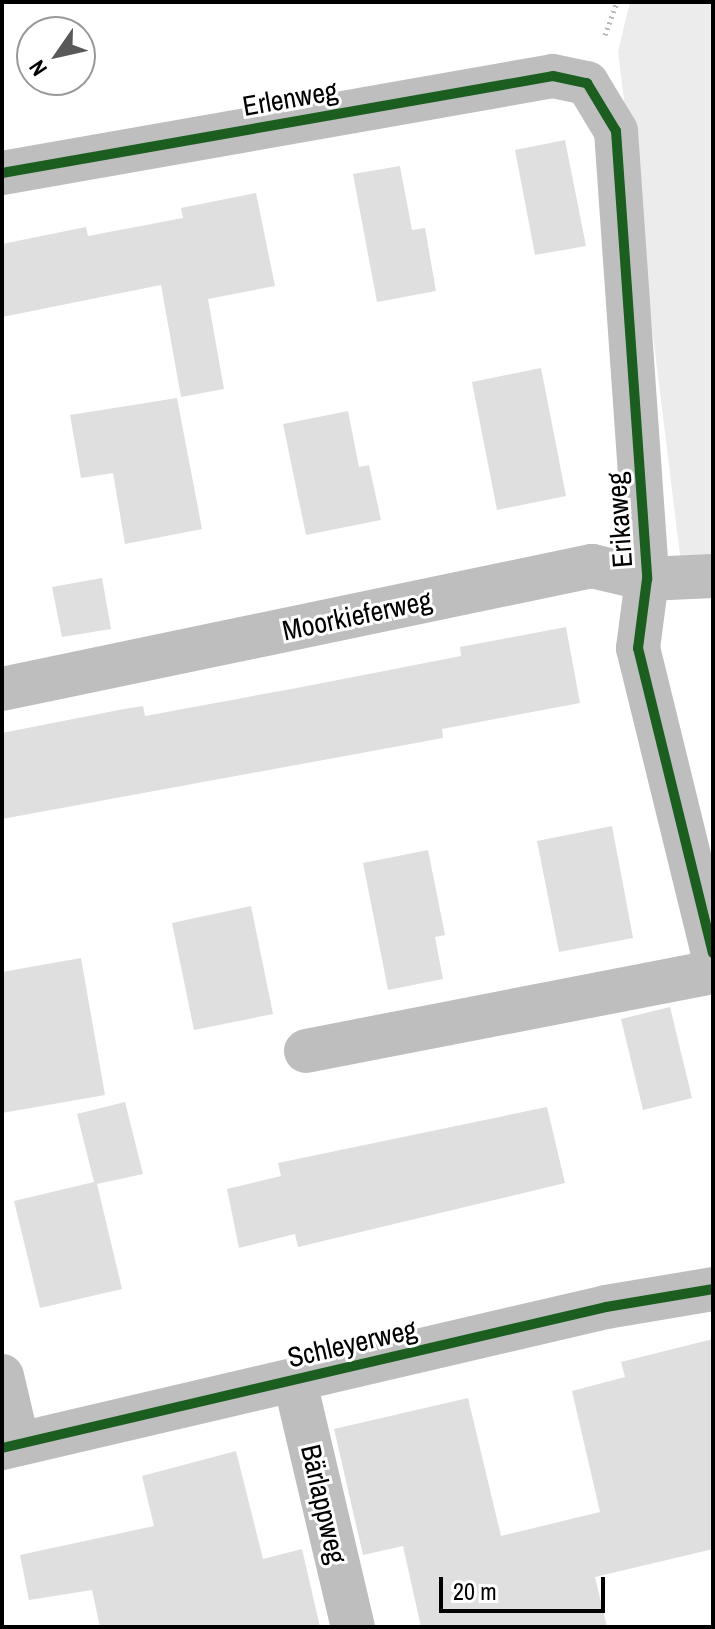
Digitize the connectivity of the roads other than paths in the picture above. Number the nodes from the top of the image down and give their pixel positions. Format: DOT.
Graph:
graph roads {
  1 [pos="587,83"];
  2 [pos="2,173"];
  3 [pos="713,576"];
  4 [pos="647,579"];
  5 [pos="2,689"];
  6 [pos="713,953"];
  7 [pos="713,972"];
  8 [pos="306,1051"];
  9 [pos="713,1289"];
  10 [pos="2,1376"];
  11 [pos="295,1382"];
  12 [pos="10,1446"];
  13 [pos="353,1627"];
  1 -- 2 [label="street, Erlenweg"];
  1 -- 4 [label="street, Erikaweg"];
  3 -- 4 [label="street, Moorkieferweg"];
  4 -- 5 [label="street, Moorkieferweg"];
  4 -- 6 [label="street, Erikaweg"];
  7 -- 8 [label="street"];
  9 -- 11 [label="street, Schleyerweg"];
  10 -- 12 [label="street"];
  11 -- 12 [label="street, Schleyerweg"];
  11 -- 13 [label="street, Bärlappweg"];
}
